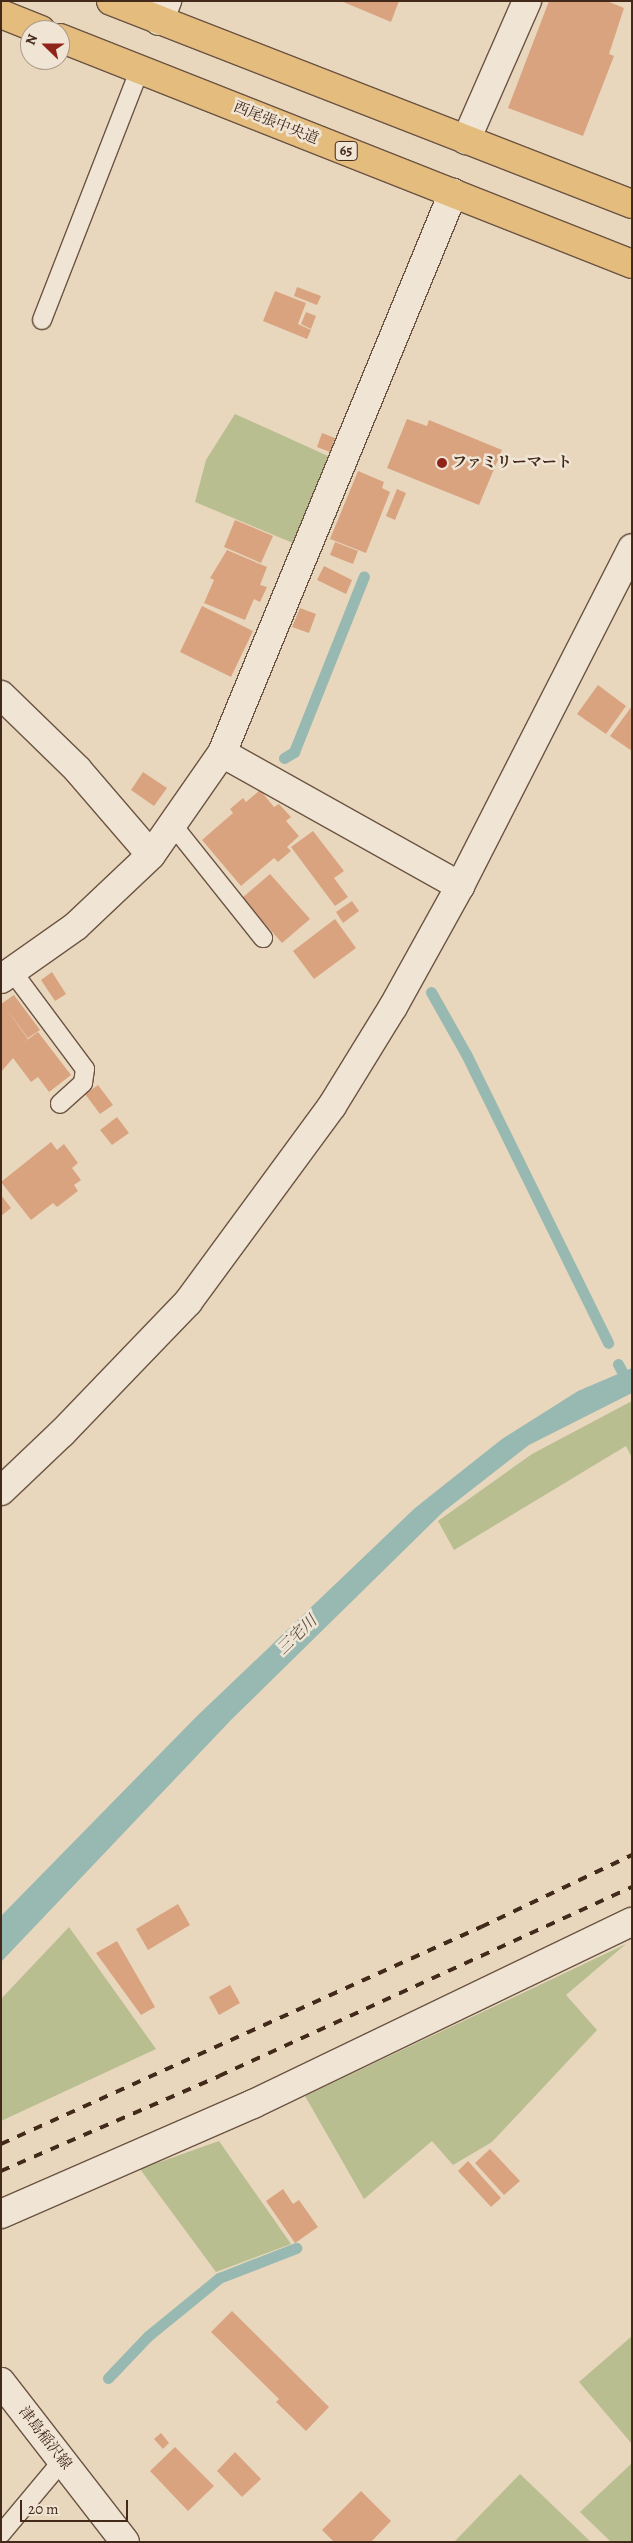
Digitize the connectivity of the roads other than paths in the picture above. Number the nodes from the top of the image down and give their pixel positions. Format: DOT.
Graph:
graph roads {
  1 [pos="111,1"];
  2 [pos="527,1"];
  3 [pos="163,11"];
  4 [pos="1,14"];
  5 [pos="20,22"];
  6 [pos="70,42"];
  7 [pos="140,69"];
  8 [pos="466,140"];
  9 [pos="453,193"];
  10 [pos="632,204"];
  11 [pos="632,264"];
  12 [pos="42,320"];
  13 [pos="632,548"];
  14 [pos="1,695"];
  15 [pos="222,753"];
  16 [pos="172,824"];
  17 [pos="151,855"];
  18 [pos="460,886"];
  19 [pos="263,938"];
  20 [pos="7,975"];
  21 [pos="60,1104"];
  22 [pos="1,1491"];
  23 [pos="632,1922"];
  24 [pos="1,2214"];
  25 [pos="1,2382"];
  26 [pos="62,2461"];
  27 [pos="1,2534"];
  28 [pos="125,2542"];
  1 -- 3 [label="main road"];
  2 -- 8 [label="street"];
  3 -- 8 [label="main road"];
  4 -- 5 [label="main road"];
  6 -- 7 [label="main road, 西尾張中央道 / 65"];
  7 -- 9 [label="main road, 西尾張中央道 / 65"];
  7 -- 12 [label="lane"];
  8 -- 10 [label="main road"];
  9 -- 11 [label="main road, 西尾張中央道 / 65"];
  9 -- 15 [label="street"];
  13 -- 18 [label="street"];
  14 -- 17 [label="street"];
  15 -- 16 [label="street"];
  15 -- 18 [label="street"];
  16 -- 17 [label="street"];
  16 -- 19 [label="lane"];
  17 -- 20 [label="street"];
  18 -- 22 [label="street"];
  20 -- 21 [label="lane"];
  23 -- 24 [label="street"];
  25 -- 26 [label="street, 津島稲沢線"];
  26 -- 27 [label="lane"];
  26 -- 28 [label="street, 津島稲沢線"];
}
